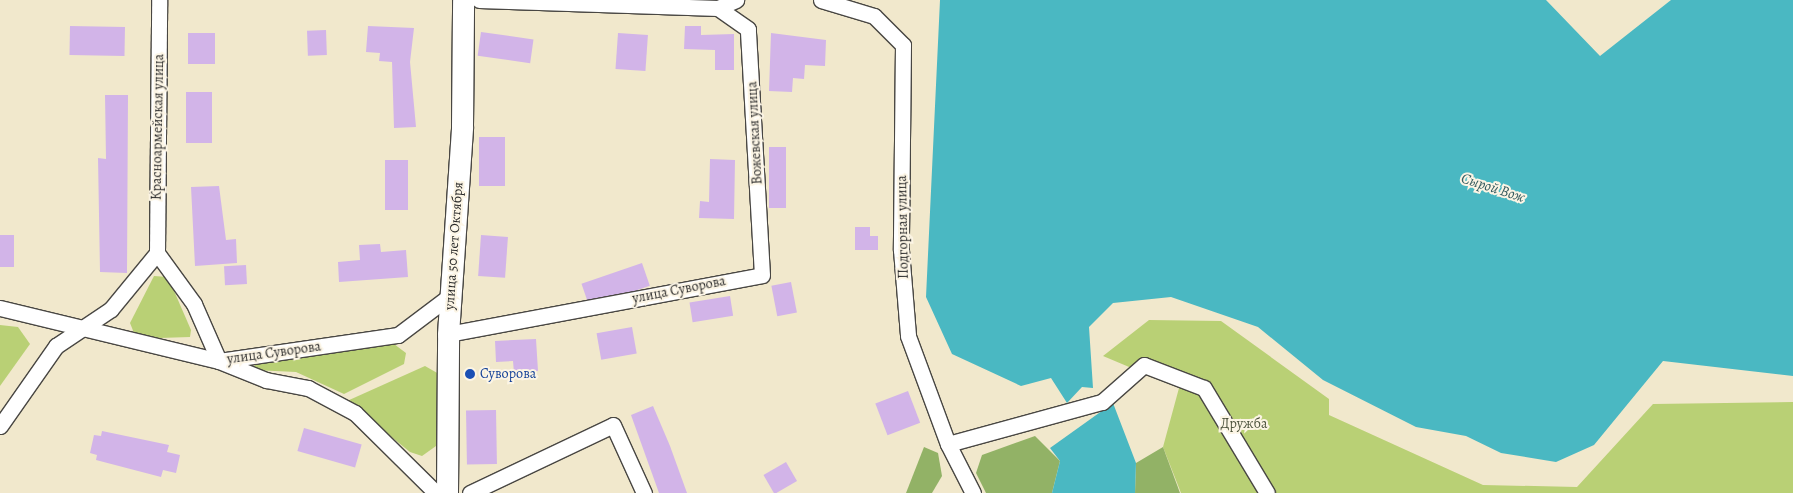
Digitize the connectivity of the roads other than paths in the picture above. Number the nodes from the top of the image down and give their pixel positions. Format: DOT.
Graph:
graph roads {
  1 [pos="159,0"];
  2 [pos="463,0"];
  3 [pos="479,0"];
  4 [pos="736,0"];
  5 [pos="821,0"];
  6 [pos="718,8"];
  7 [pos="157,253"];
  8 [pos="762,275"];
  9 [pos="451,295"];
  10 [pos="0,308"];
  11 [pos="76,330"];
  12 [pos="448,334"];
  13 [pos="219,361"];
  14 [pos="0,426"];
  15 [pos="948,444"];
  16 [pos="436,493"];
  17 [pos="447,493"];
  18 [pos="470,493"];
  19 [pos="644,493"];
  20 [pos="973,493"];
  21 [pos="1267,493"];
  1 -- 7 [label="street, Красноармейская улица"];
  2 -- 9 [label="main road, улица 50 лет Октября"];
  3 -- 6 [label="street"];
  4 -- 6 [label="street"];
  5 -- 15 [label="street, Подгорная улица"];
  6 -- 8 [label="street, Вожевская улица"];
  7 -- 11 [label="street"];
  7 -- 13 [label="street"];
  8 -- 12 [label="street, улица Суворова"];
  9 -- 12 [label="main road, улица 50 лет Октября"];
  9 -- 13 [label="street, улица Суворова"];
  10 -- 11 [label="street, улица Суворова"];
  11 -- 13 [label="street, улица Суворова"];
  11 -- 14 [label="street"];
  12 -- 17 [label="main road, улица 50 лет Октября"];
  13 -- 16 [label="street"];
  15 -- 20 [label="street, Подгорная улица"];
  15 -- 21 [label="street"];
  18 -- 19 [label="street"];
}
